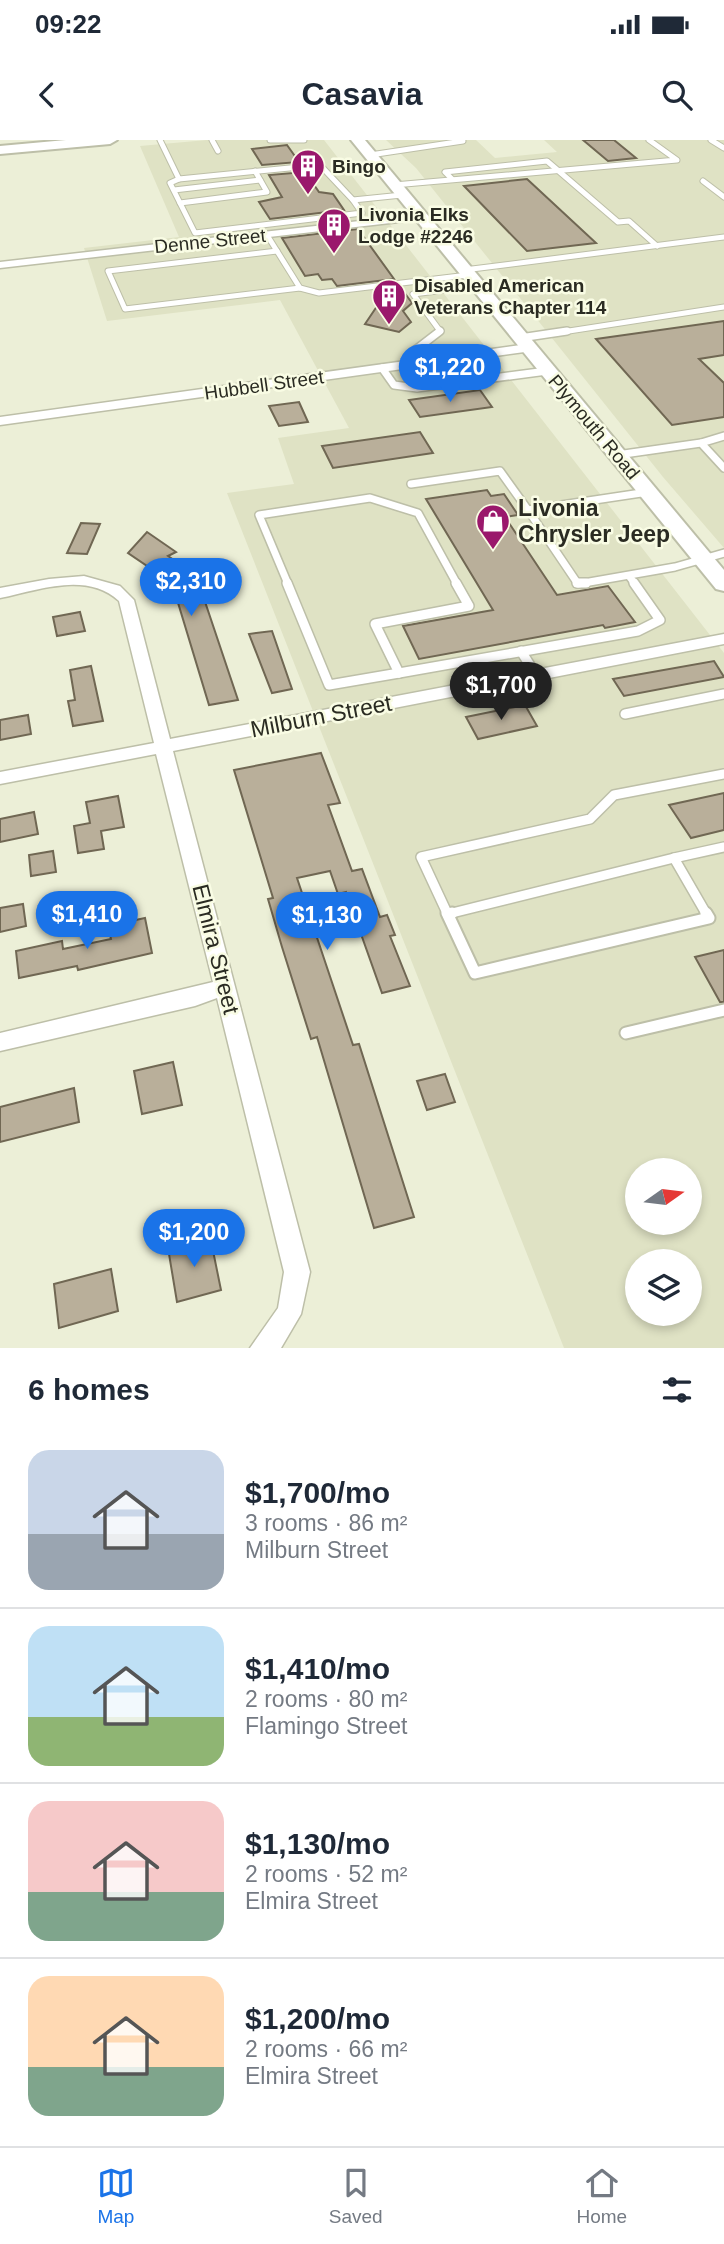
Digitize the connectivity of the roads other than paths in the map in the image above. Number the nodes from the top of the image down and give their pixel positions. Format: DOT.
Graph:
graph roads {
  1 [pos="110,140"];
  2 [pos="160,140"];
  3 [pos="212,140"];
  4 [pos="270,140"];
  5 [pos="304,140"];
  6 [pos="358,140"];
  7 [pos="649,140"];
  8 [pos="712,140"];
  9 [pos="463,141"];
  10 [pos="724,148"];
  11 [pos="0,150"];
  12 [pos="218,151"];
  13 [pos="370,155"];
  14 [pos="556,169"];
  15 [pos="255,171"];
  16 [pos="179,179"];
  17 [pos="452,179"];
  18 [pos="260,180"];
  19 [pos="703,181"];
  20 [pos="174,190"];
  21 [pos="398,190"];
  22 [pos="724,197"];
  23 [pos="353,200"];
  24 [pos="180,203"];
  25 [pos="421,217"];
  26 [pos="358,220"];
  27 [pos="287,228"];
  28 [pos="223,235"];
  29 [pos="267,235"];
  30 [pos="724,237"];
  31 [pos="657,246"];
  32 [pos="277,251"];
  33 [pos="0,265"];
  34 [pos="470,277"];
  35 [pos="300,288"];
  36 [pos="724,307"];
  37 [pos="524,343"];
  38 [pos="421,363"];
  39 [pos="382,368"];
  40 [pos="547,371"];
  41 [pos="0,421"];
  42 [pos="724,436"];
  43 [pos="701,443"];
  44 [pos="617,455"];
  45 [pos="724,468"];
  46 [pos="411,484"];
  47 [pos="648,492"];
  48 [pos="528,510"];
  49 [pos="724,553"];
  50 [pos="703,559"];
  51 [pos="629,576"];
  52 [pos="724,584"];
  53 [pos="0,593"];
  54 [pos="724,639"];
  55 [pos="521,651"];
  56 [pos="399,673"];
  57 [pos="536,675"];
  58 [pos="724,694"];
  59 [pos="625,714"];
  60 [pos="164,747"];
  61 [pos="724,774"];
  62 [pos="0,778"];
  63 [pos="724,847"];
  64 [pos="674,858"];
  65 [pos="448,914"];
  66 [pos="226,986"];
  67 [pos="724,1010"];
  68 [pos="626,1032"];
  69 [pos="0,1042"];
  70 [pos="263,1348"];
  1 -- 11 [label="main road"];
  2 -- 16 [label="lane"];
  3 -- 12 [label="lane"];
  4 -- 5 [label="lane"];
  6 -- 13 [label="main road, Plymouth Road"];
  7 -- 14 [label="lane"];
  8 -- 10 [label="lane"];
  9 -- 13 [label="lane"];
  13 -- 21 [label="main road, Plymouth Road"];
  14 -- 17 [label="lane"];
  14 -- 17 [label="lane"];
  14 -- 31 [label="lane"];
  15 -- 16 [label="lane"];
  15 -- 18 [label="lane"];
  15 -- 23 [label="lane"];
  16 -- 20 [label="lane"];
  17 -- 21 [label="lane"];
  18 -- 20 [label="lane"];
  18 -- 24 [label="lane"];
  19 -- 22 [label="lane"];
  20 -- 24 [label="lane"];
  21 -- 23 [label="lane"];
  21 -- 25 [label="main road, Plymouth Road"];
  23 -- 26 [label="lane"];
  24 -- 28 [label="lane"];
  25 -- 26 [label="street, Denne Street"];
  25 -- 34 [label="main road, Plymouth Road"];
  26 -- 27 [label="street, Denne Street"];
  27 -- 28 [label="lane"];
  27 -- 29 [label="street, Denne Street"];
  28 -- 29 [label="street, Denne Street"];
  28 -- 33 [label="street, Denne Street"];
  29 -- 32 [label="lane"];
  30 -- 31 [label="lane"];
  31 -- 34 [label="lane"];
  32 -- 35 [label="lane"];
  32 -- 35 [label="lane"];
  34 -- 35 [label="lane"];
  34 -- 37 [label="main road, Plymouth Road"];
  34 -- 38 [label="lane"];
  36 -- 37 [label="lane"];
  37 -- 38 [label="street, Hubbell Street"];
  37 -- 40 [label="main road, Plymouth Road"];
  38 -- 39 [label="street, Hubbell Street"];
  39 -- 40 [label="lane"];
  39 -- 41 [label="street, Hubbell Street"];
  40 -- 44 [label="main road, Plymouth Road"];
  42 -- 43 [label="lane"];
  43 -- 44 [label="lane"];
  43 -- 45 [label="lane"];
  44 -- 47 [label="main road, Plymouth Road"];
  46 -- 48 [label="lane"];
  47 -- 48 [label="lane"];
  47 -- 50 [label="main road, Plymouth Road"];
  48 -- 51 [label="lane"];
  49 -- 50 [label="lane"];
  50 -- 51 [label="lane"];
  50 -- 52 [label="main road, Plymouth Road"];
  51 -- 55 [label="lane"];
  53 -- 60 [label="street, Elmira Street"];
  54 -- 57 [label="street, Milburn Street"];
  55 -- 56 [label="lane"];
  55 -- 57 [label="lane"];
  56 -- 56 [label="lane"];
  57 -- 60 [label="street, Milburn Street"];
  58 -- 59 [label="lane"];
  60 -- 62 [label="street, Milburn Street"];
  60 -- 66 [label="street, Elmira Street"];
  61 -- 65 [label="lane"];
  63 -- 64 [label="lane"];
  64 -- 65 [label="lane"];
  64 -- 65 [label="lane"];
  66 -- 69 [label="street"];
  66 -- 70 [label="street, Elmira Street"];
  67 -- 68 [label="lane"];
}
